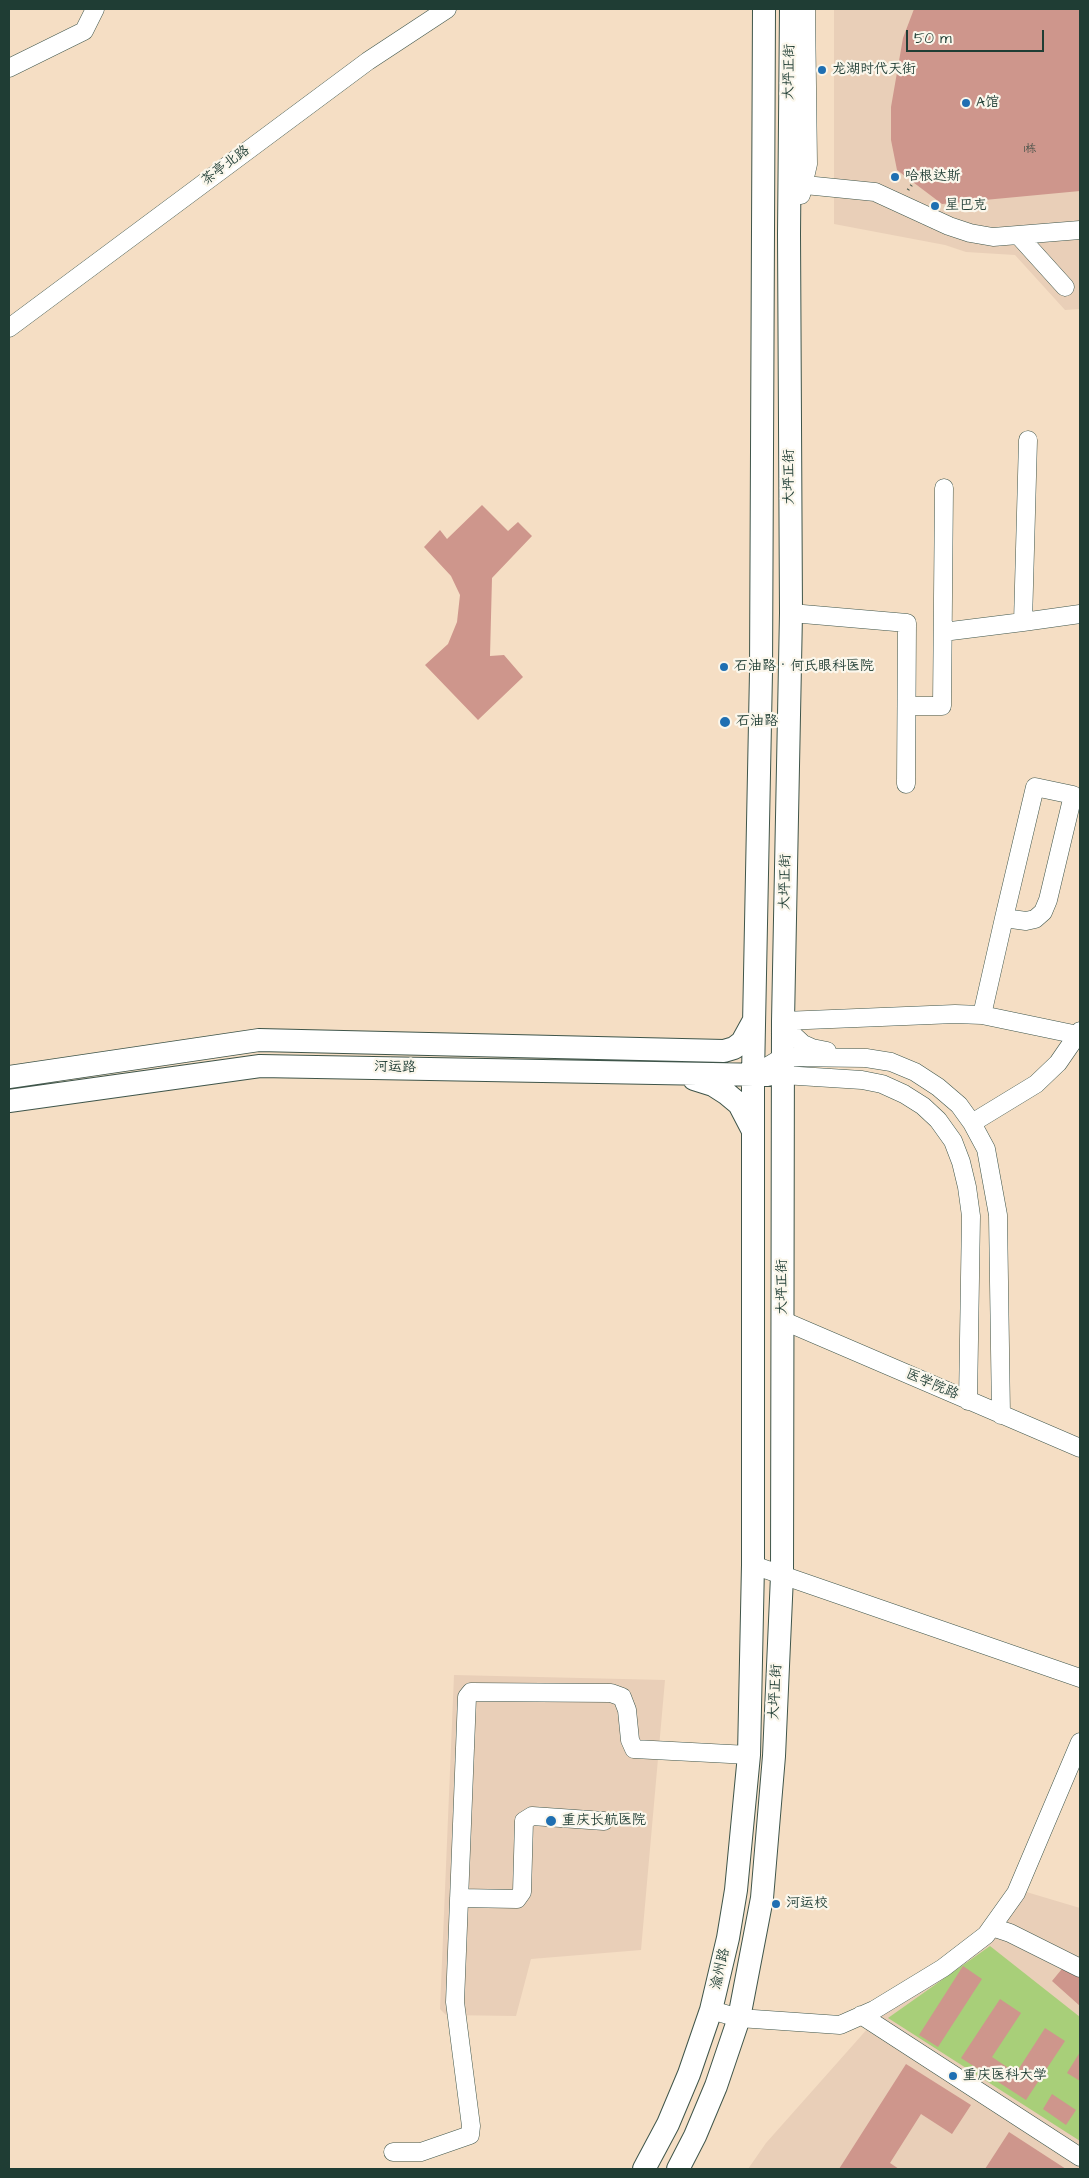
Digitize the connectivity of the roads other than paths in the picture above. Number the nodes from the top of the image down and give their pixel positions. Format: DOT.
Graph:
graph roads {
  1 [pos="95,9"];
  2 [pos="447,9"];
  3 [pos="764,9"];
  4 [pos="791,9"];
  5 [pos="806,9"];
  6 [pos="9,68"];
  7 [pos="804,185"];
  8 [pos="1080,230"];
  9 [pos="789,234"];
  10 [pos="1018,235"];
  11 [pos="1065,287"];
  12 [pos="9,328"];
  13 [pos="1028,440"];
  14 [pos="944,488"];
  15 [pos="791,613"];
  16 [pos="1080,614"];
  17 [pos="1023,622"];
  18 [pos="943,632"];
  19 [pos="908,706"];
  20 [pos="906,784"];
  21 [pos="1004,918"];
  22 [pos="982,1015"];
  23 [pos="754,1021"];
  24 [pos="783,1021"];
  25 [pos="1079,1033"];
  26 [pos="866,1058"];
  27 [pos="783,1066"];
  28 [pos="676,1073"];
  29 [pos="753,1074"];
  30 [pos="9,1077"];
  31 [pos="9,1101"];
  32 [pos="972,1123"];
  33 [pos="753,1130"];
  34 [pos="784,1321"];
  35 [pos="968,1401"];
  36 [pos="1001,1414"];
  37 [pos="1080,1448"];
  38 [pos="753,1565"];
  39 [pos="782,1576"];
  40 [pos="1080,1678"];
  41 [pos="1080,1742"];
  42 [pos="749,1755"];
  43 [pos="774,1756"];
  44 [pos="604,1821"];
  45 [pos="459,1898"];
  46 [pos="992,1927"];
  47 [pos="1080,1968"];
  48 [pos="711,2010"];
  49 [pos="862,2015"];
  50 [pos="739,2018"];
  51 [pos="394,2152"];
  52 [pos="1080,2158"];
  53 [pos="644,2169"];
  54 [pos="678,2169"];
  1 -- 6 [label="street"];
  2 -- 12 [label="street, 茶亭北路"];
  3 -- 23 [label="main road, 大坪正街"];
  4 -- 9 [label="main road, 大坪正街"];
  5 -- 7 [label="street"];
  7 -- 9 [label="street"];
  7 -- 10 [label="street"];
  8 -- 10 [label="street"];
  9 -- 15 [label="main road, 大坪正街"];
  10 -- 11 [label="street"];
  13 -- 17 [label="street"];
  14 -- 18 [label="street"];
  15 -- 19 [label="street"];
  15 -- 24 [label="main road, 大坪正街"];
  16 -- 17 [label="street"];
  17 -- 18 [label="street"];
  18 -- 19 [label="street"];
  19 -- 20 [label="street"];
  21 -- 21 [label="street"];
  21 -- 22 [label="street"];
  22 -- 24 [label="street"];
  22 -- 25 [label="street"];
  23 -- 29 [label="main road, 大坪正街"];
  23 -- 30 [label="main road, 河运路"];
  24 -- 26 [label="street"];
  24 -- 27 [label="main road, 大坪正街"];
  25 -- 32 [label="street"];
  26 -- 27 [label="street"];
  26 -- 32 [label="street"];
  27 -- 29 [label="main road, 河运路"];
  27 -- 34 [label="main road, 大坪正街"];
  27 -- 35 [label="street"];
  28 -- 29 [label="main road, 河运路"];
  28 -- 31 [label="main road, 河运路"];
  28 -- 33 [label="main road"];
  29 -- 33 [label="main road, 大坪正街"];
  32 -- 36 [label="street"];
  33 -- 38 [label="main road, 大坪正街"];
  34 -- 35 [label="street, 医学院路"];
  34 -- 39 [label="main road, 大坪正街"];
  35 -- 36 [label="street, 医学院路"];
  36 -- 37 [label="street, 医学院路"];
  38 -- 39 [label="street"];
  38 -- 42 [label="main road, 大坪正街"];
  39 -- 40 [label="street"];
  39 -- 43 [label="main road, 大坪正街"];
  41 -- 46 [label="street"];
  42 -- 45 [label="street"];
  42 -- 48 [label="main road, 渝州路"];
  43 -- 50 [label="main road, 渝州路"];
  44 -- 45 [label="street"];
  45 -- 51 [label="street"];
  46 -- 47 [label="street"];
  46 -- 49 [label="street"];
  48 -- 50 [label="street"];
  48 -- 53 [label="main road, 渝州路"];
  49 -- 50 [label="street"];
  49 -- 52 [label="street"];
  50 -- 54 [label="main road, 渝州路"];
}
